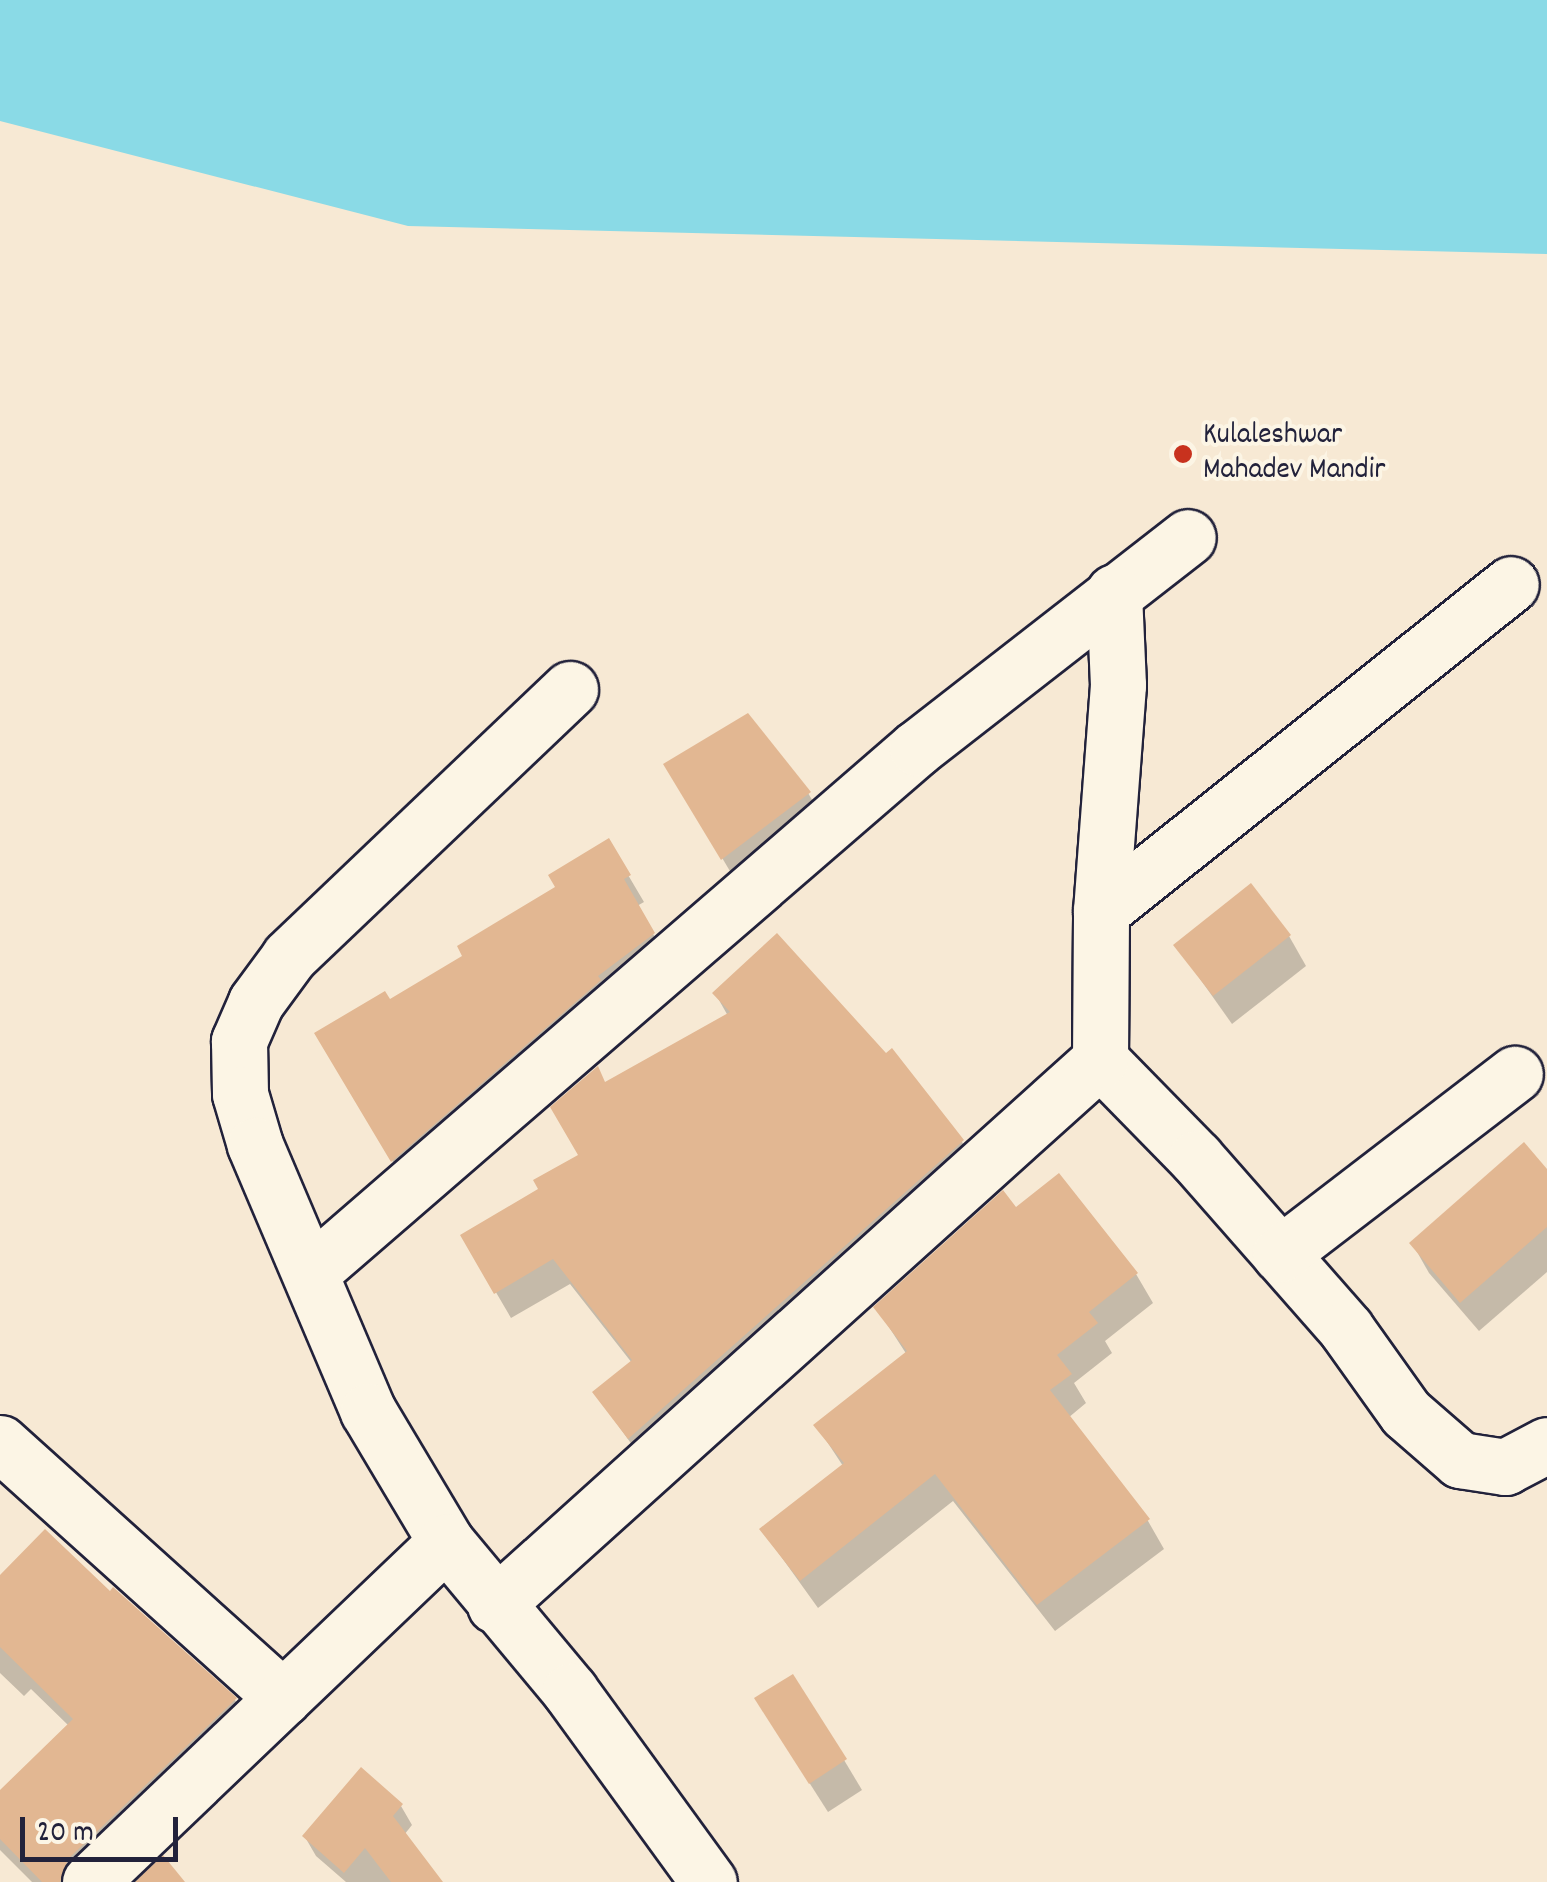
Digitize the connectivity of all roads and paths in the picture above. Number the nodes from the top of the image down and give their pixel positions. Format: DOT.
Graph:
graph roads {
  1 [pos="1188,538"];
  2 [pos="1511,584"];
  3 [pos="1114,592"];
  4 [pos="570,690"];
  5 [pos="1102,911"];
  6 [pos="1100,1060"];
  7 [pos="1515,1074"];
  8 [pos="1280,1254"];
  9 [pos="310,1274"];
  10 [pos="0,1443"];
  11 [pos="1547,1444"];
  12 [pos="446,1542"];
  13 [pos="495,1605"];
  14 [pos="283,1698"];
  15 [pos="706,1881"];
  16 [pos="90,1882"];
  1 -- 3 [label="street"];
  2 -- 5 [label="street"];
  3 -- 5 [label="street"];
  3 -- 9 [label="street"];
  4 -- 9 [label="street"];
  5 -- 6 [label="street"];
  6 -- 8 [label="street"];
  6 -- 13 [label="street"];
  7 -- 8 [label="street"];
  8 -- 11 [label="street"];
  9 -- 12 [label="street"];
  10 -- 14 [label="street"];
  12 -- 13 [label="street"];
  12 -- 14 [label="street"];
  13 -- 15 [label="street"];
  14 -- 16 [label="street"];
}
